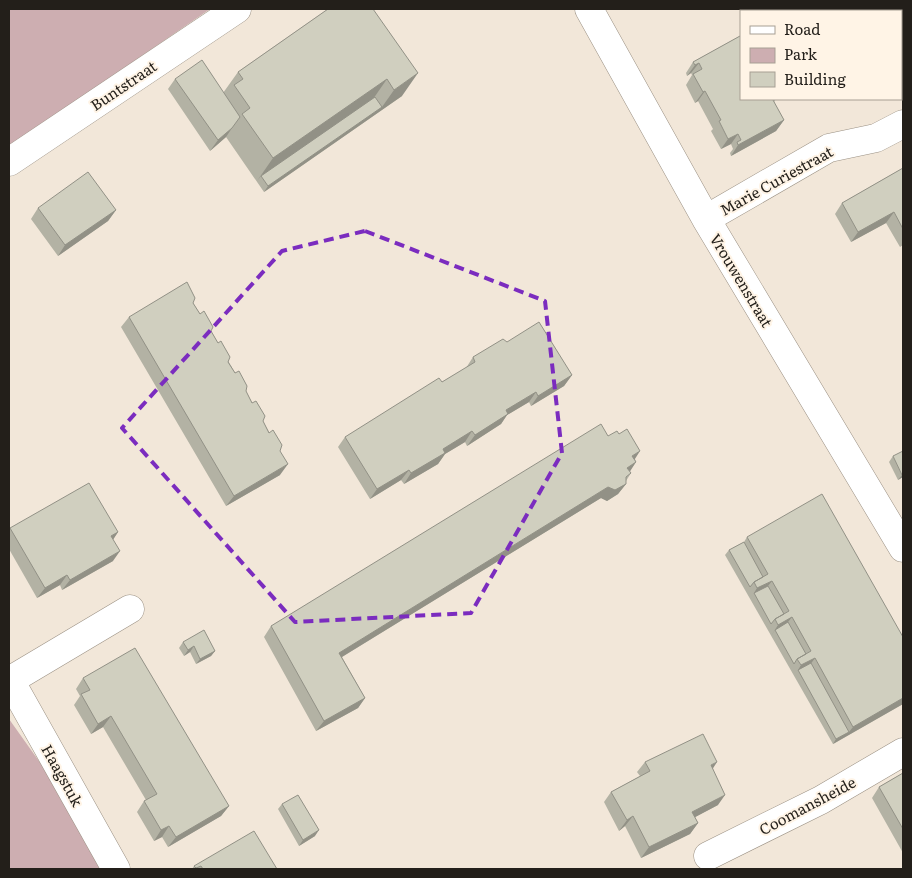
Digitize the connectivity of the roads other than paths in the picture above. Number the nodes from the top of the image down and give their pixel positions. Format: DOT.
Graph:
graph roads {
  1 [pos="237,9"];
  2 [pos="588,9"];
  3 [pos="903,124"];
  4 [pos="9,162"];
  5 [pos="706,219"];
  6 [pos="903,548"];
  7 [pos="130,609"];
  8 [pos="9,681"];
  9 [pos="903,752"];
  10 [pos="708,856"];
  11 [pos="116,869"];
  1 -- 4 [label="street, Buntstraat"];
  2 -- 5 [label="street, Vrouwenstraat"];
  3 -- 5 [label="street, Marie Curiestraat"];
  5 -- 6 [label="street, Vrouwenstraat"];
  7 -- 8 [label="street, Haagstuk"];
  8 -- 11 [label="street, Haagstuk"];
  9 -- 10 [label="street, Coomansheide"];
}
